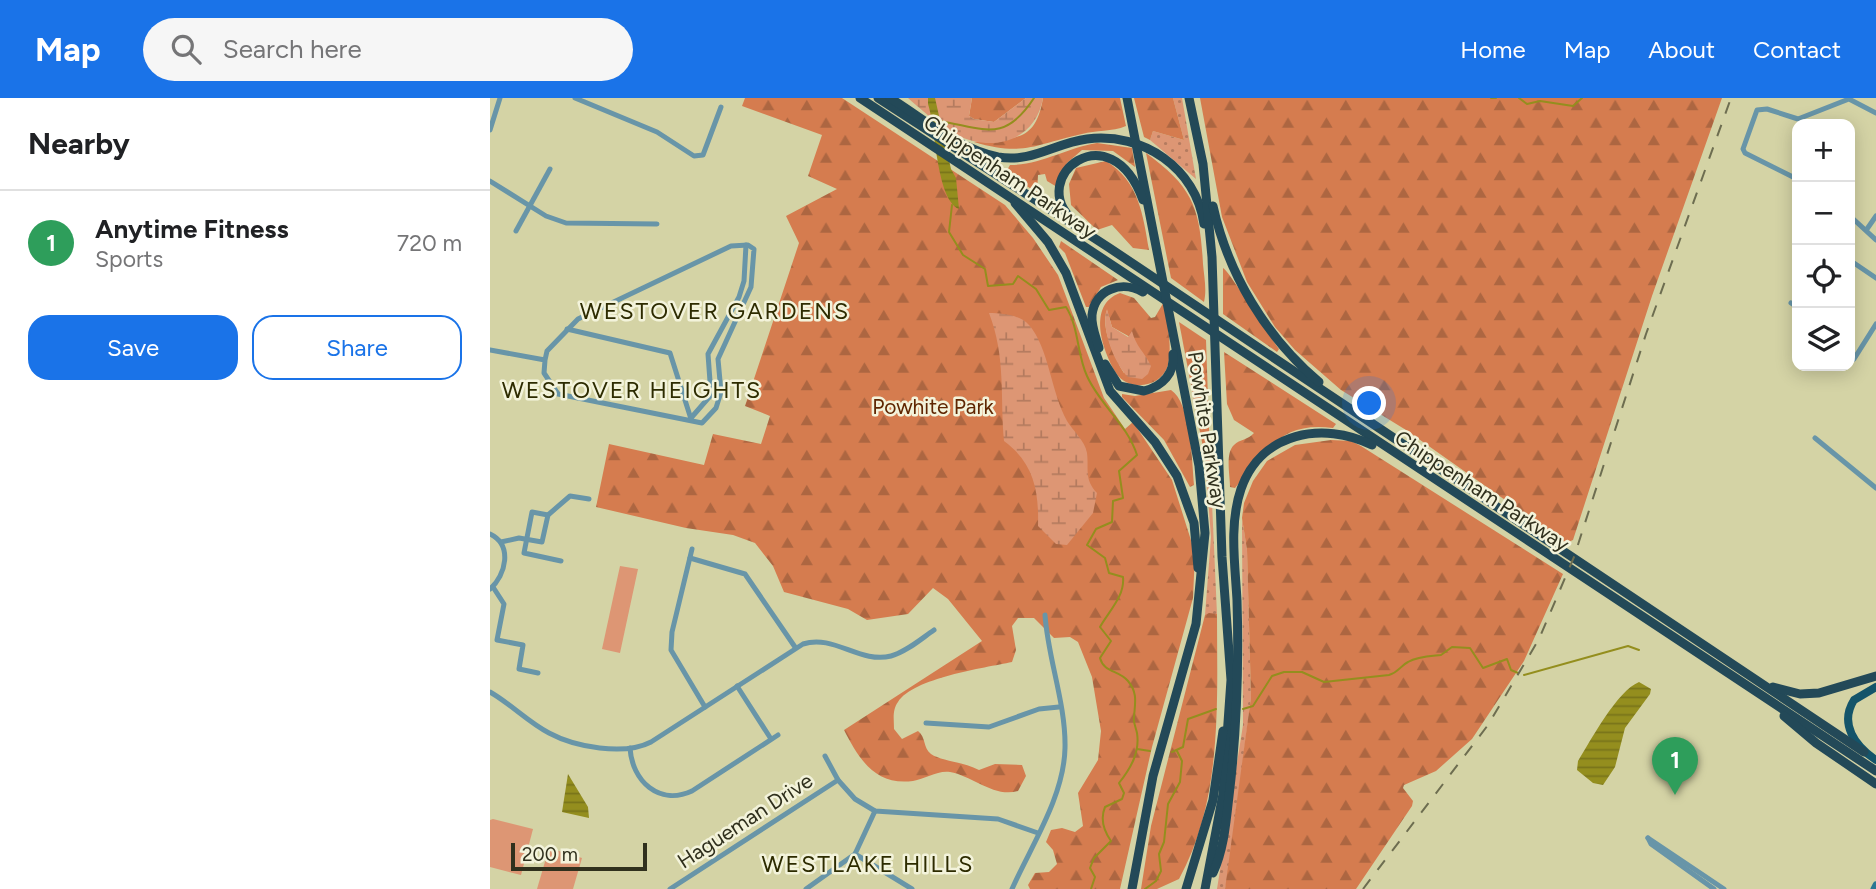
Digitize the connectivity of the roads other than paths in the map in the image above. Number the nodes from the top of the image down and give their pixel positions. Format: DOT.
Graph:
graph roads {
  1 [pos="500,98"];
  2 [pos="575,98"];
  3 [pos="860,98"];
  4 [pos="878,98"];
  5 [pos="890,98"];
  6 [pos="1127,98"];
  7 [pos="1189,98"];
  8 [pos="721,107"];
  9 [pos="1876,113"];
  10 [pos="1798,119"];
  11 [pos="1798,119"];
  12 [pos="490,130"];
  13 [pos="1200,147"];
  14 [pos="550,169"];
  15 [pos="1792,176"];
  16 [pos="490,181"];
  17 [pos="1012,199"];
  18 [pos="531,206"];
  19 [pos="1876,216"];
  20 [pos="1855,220"];
  21 [pos="657,224"];
  22 [pos="1867,229"];
  23 [pos="516,231"];
  24 [pos="1876,240"];
  25 [pos="746,245"];
  26 [pos="1108,247"];
  27 [pos="1157,250"];
  28 [pos="1855,265"];
  29 [pos="1876,278"];
  30 [pos="1212,304"];
  31 [pos="1171,323"];
  32 [pos="1876,324"];
  33 [pos="1202,326"];
  34 [pos="567,329"];
  35 [pos="490,351"];
  36 [pos="1855,357"];
  37 [pos="545,360"];
  38 [pos="690,421"];
  39 [pos="1815,438"];
  40 [pos="1441,468"];
  41 [pos="1433,480"];
  42 [pos="1876,488"];
  43 [pos="589,499"];
  44 [pos="548,515"];
  45 [pos="490,534"];
  46 [pos="526,539"];
  47 [pos="500,542"];
  48 [pos="692,550"];
  49 [pos="690,558"];
  50 [pos="561,561"];
  51 [pos="491,588"];
  52 [pos="1045,615"];
  53 [pos="934,630"];
  54 [pos="795,647"];
  55 [pos="1228,665"];
  56 [pos="538,673"];
  57 [pos="1876,676"];
  58 [pos="1181,683"];
  59 [pos="1764,684"];
  60 [pos="737,686"];
  61 [pos="1876,687"];
  62 [pos="490,692"];
  63 [pos="1777,706"];
  64 [pos="705,707"];
  65 [pos="1059,707"];
  66 [pos="926,723"];
  67 [pos="778,735"];
  68 [pos="771,739"];
  69 [pos="630,748"];
  70 [pos="1864,752"];
  71 [pos="825,756"];
  72 [pos="1876,760"];
  73 [pos="1876,771"];
  74 [pos="838,780"];
  75 [pos="1876,784"];
  76 [pos="875,811"];
  77 [pos="1038,833"];
  78 [pos="855,854"];
  79 [pos="1206,888"];
  80 [pos="670,889"];
  81 [pos="806,889"];
  82 [pos="912,889"];
  83 [pos="1012,889"];
  84 [pos="1132,889"];
  85 [pos="1185,889"];
  86 [pos="1714,889"];
  87 [pos="1724,889"];
  1 -- 12 [label="street"];
  2 -- 8 [label="street"];
  3 -- 17 [label="highway, Chippenham Parkway"];
  4 -- 26 [label="highway, Chippenham Parkway"];
  5 -- 30 [label="highway"];
  6 -- 27 [label="highway, Powhite Parkway"];
  7 -- 13 [label="highway"];
  9 -- 10 [label="street"];
  11 -- 15 [label="street"];
  13 -- 30 [label="highway"];
  13 -- 40 [label="highway"];
  14 -- 18 [label="street"];
  16 -- 18 [label="street"];
  17 -- 33 [label="highway, Chippenham Parkway"];
  17 -- 58 [label="highway"];
  18 -- 21 [label="street"];
  18 -- 23 [label="street"];
  19 -- 22 [label="street"];
  20 -- 22 [label="street"];
  22 -- 24 [label="street"];
  25 -- 34 [label="street"];
  25 -- 38 [label="street"];
  25 -- 38 [label="street"];
  26 -- 27 [label="highway"];
  26 -- 40 [label="highway, Chippenham Parkway"];
  27 -- 31 [label="highway, Powhite Parkway"];
  28 -- 29 [label="street"];
  30 -- 55 [label="highway, Powhite Parkway"];
  31 -- 33 [label="highway"];
  31 -- 58 [label="highway, Powhite Parkway"];
  32 -- 36 [label="street"];
  33 -- 41 [label="highway, Chippenham Parkway"];
  34 -- 37 [label="street"];
  34 -- 38 [label="street"];
  35 -- 37 [label="street"];
  37 -- 38 [label="street"];
  39 -- 42 [label="street"];
  40 -- 59 [label="highway, Chippenham Parkway"];
  41 -- 63 [label="highway, Chippenham Parkway"];
  41 -- 79 [label="highway"];
  43 -- 44 [label="street"];
  44 -- 46 [label="street"];
  44 -- 46 [label="street"];
  45 -- 47 [label="street"];
  46 -- 47 [label="street"];
  46 -- 50 [label="street"];
  47 -- 51 [label="street"];
  48 -- 49 [label="street"];
  49 -- 54 [label="street"];
  49 -- 64 [label="street"];
  51 -- 56 [label="street"];
  52 -- 65 [label="street"];
  53 -- 54 [label="street"];
  54 -- 60 [label="street"];
  55 -- 79 [label="highway, Powhite Parkway"];
  55 -- 85 [label="highway"];
  57 -- 59 [label="highway"];
  58 -- 84 [label="highway, Powhite Parkway"];
  59 -- 70 [label="highway, Chippenham Parkway"];
  60 -- 64 [label="street"];
  60 -- 68 [label="street"];
  61 -- 70 [label="highway"];
  62 -- 69 [label="street"];
  63 -- 73 [label="highway, Chippenham Parkway"];
  63 -- 75 [label="highway"];
  64 -- 69 [label="street"];
  65 -- 66 [label="street"];
  65 -- 77 [label="street"];
  67 -- 68 [label="street"];
  68 -- 69 [label="street"];
  70 -- 72 [label="highway, Chippenham Parkway"];
  71 -- 74 [label="street"];
  74 -- 76 [label="street"];
  74 -- 80 [label="street, Hagueman Drive"];
  76 -- 77 [label="street"];
  76 -- 78 [label="street"];
  77 -- 83 [label="street"];
  78 -- 81 [label="street"];
  78 -- 82 [label="street"];
  86 -- 87 [label="street"];
}
